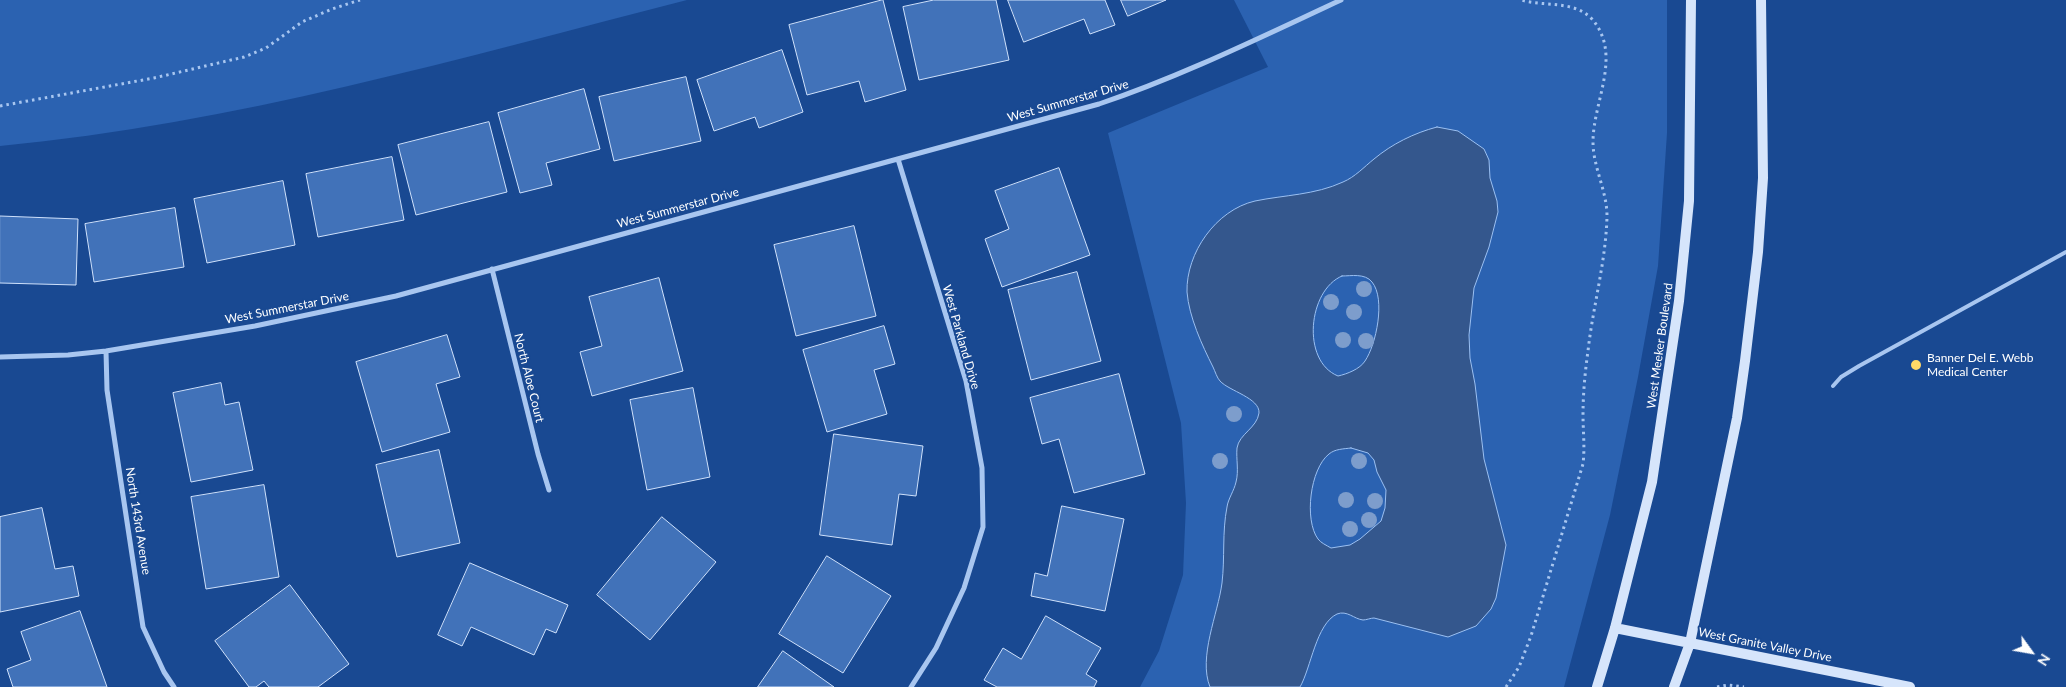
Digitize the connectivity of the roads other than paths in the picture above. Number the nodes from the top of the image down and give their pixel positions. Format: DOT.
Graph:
graph roads {
  1 [pos="1341,0"];
  2 [pos="1691,0"];
  3 [pos="1761,0"];
  4 [pos="898,159"];
  5 [pos="2066,252"];
  6 [pos="492,269"];
  7 [pos="106,351"];
  8 [pos="0,357"];
  9 [pos="1833,386"];
  10 [pos="549,490"];
  11 [pos="1615,628"];
  12 [pos="1690,643"];
  13 [pos="174,687"];
  14 [pos="911,687"];
  15 [pos="1597,687"];
  16 [pos="1674,687"];
  17 [pos="1910,687"];
  1 -- 4 [label="street, West Summerstar Drive"];
  2 -- 11 [label="main road, West Meeker Boulevard"];
  3 -- 12 [label="main road"];
  4 -- 6 [label="street, West Summerstar Drive"];
  4 -- 14 [label="street, West Parkland Drive"];
  5 -- 9 [label="lane"];
  6 -- 7 [label="street, West Summerstar Drive"];
  6 -- 10 [label="street, North Aloe Court"];
  7 -- 8 [label="street, West Summerstar Drive"];
  7 -- 13 [label="street, North 143rd Avenue"];
  11 -- 12 [label="main road, West Granite Valley Drive"];
  11 -- 15 [label="main road, West Meeker Boulevard"];
  12 -- 16 [label="main road"];
  12 -- 17 [label="main road, West Granite Valley Drive"];
}
